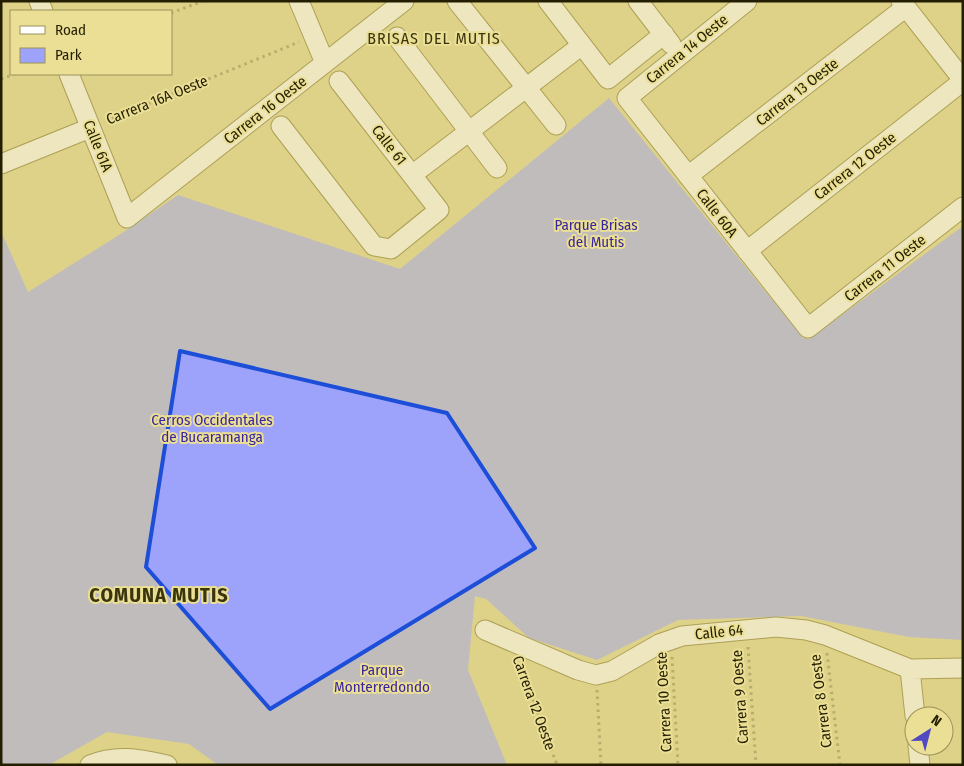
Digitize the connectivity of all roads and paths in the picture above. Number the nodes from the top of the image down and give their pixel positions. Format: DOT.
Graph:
graph roads {
  1 [pos="203,1"];
  2 [pos="299,1"];
  3 [pos="404,1"];
  4 [pos="457,1"];
  5 [pos="548,1"];
  6 [pos="638,1"];
  7 [pos="747,1"];
  8 [pos="904,4"];
  9 [pos="172,13"];
  10 [pos="664,34"];
  11 [pos="314,36"];
  12 [pos="397,37"];
  13 [pos="582,45"];
  14 [pos="680,55"];
  15 [pos="325,63"];
  16 [pos="69,75"];
  17 [pos="340,81"];
  18 [pos="963,81"];
  19 [pos="526,88"];
  20 [pos="627,98"];
  21 [pos="556,125"];
  22 [pos="281,126"];
  23 [pos="90,128"];
  24 [pos="469,132"];
  25 [pos="1,164"];
  26 [pos="498,168"];
  27 [pos="412,175"];
  28 [pos="688,176"];
  29 [pos="963,207"];
  30 [pos="127,218"];
  31 [pos="747,251"];
  32 [pos="808,328"];
  33 [pos="747,628"];
  34 [pos="485,630"];
  35 [pos="825,635"];
  36 [pos="672,639"];
  37 [pos="512,642"];
  38 [pos="963,668"];
  39 [pos="910,669"];
  40 [pos="596,674"];
  41 [pos="914,706"];
  42 [pos="90,765"];
  43 [pos="167,765"];
  44 [pos="556,765"];
  45 [pos="601,765"];
  46 [pos="678,765"];
  47 [pos="756,765"];
  48 [pos="840,765"];
  1 -- 9 [label="path"];
  2 -- 11 [label="street"];
  3 -- 15 [label="street, Carrera 16 Oeste"];
  4 -- 19 [label="street"];
  5 -- 13 [label="street"];
  6 -- 10 [label="street"];
  7 -- 14 [label="street, Carrera 14 Oeste"];
  8 -- 18 [label="street"];
  8 -- 28 [label="street, Carrera 13 Oeste"];
  10 -- 13 [label="street"];
  10 -- 14 [label="street"];
  11 -- 15 [label="street"];
  11 -- 23 [label="path, Carrera 16A Oeste"];
  12 -- 24 [label="street"];
  13 -- 19 [label="street"];
  14 -- 20 [label="street, Carrera 14 Oeste"];
  15 -- 30 [label="street, Carrera 16 Oeste"];
  16 -- 23 [label="street, Calle 61A"];
  17 -- 27 [label="street, Calle 61"];
  18 -- 31 [label="street, Carrera 12 Oeste"];
  19 -- 21 [label="street"];
  19 -- 24 [label="street"];
  20 -- 28 [label="street, Calle 60A"];
  22 -- 27 [label="street, Calle 61"];
  23 -- 25 [label="street, Carrera 16A Oeste"];
  23 -- 30 [label="street, Calle 61A"];
  24 -- 26 [label="street"];
  24 -- 27 [label="street"];
  28 -- 31 [label="street, Calle 60A"];
  29 -- 32 [label="street, Carrera 11 Oeste"];
  31 -- 32 [label="street, Calle 60A"];
  33 -- 35 [label="street, Calle 64"];
  33 -- 36 [label="street, Calle 64"];
  33 -- 47 [label="path, Carrera 9 Oeste"];
  34 -- 37 [label="street"];
  35 -- 39 [label="street, Calle 64"];
  35 -- 48 [label="path, Carrera 8 Oeste"];
  36 -- 40 [label="street, Calle 64"];
  36 -- 46 [label="path, Carrera 10 Oeste"];
  37 -- 40 [label="street"];
  37 -- 44 [label="path, Carrera 12 Oeste"];
  38 -- 39 [label="street, Calle 64"];
  39 -- 41 [label="street"];
  40 -- 45 [label="path"];
  42 -- 43 [label="street"];
}
